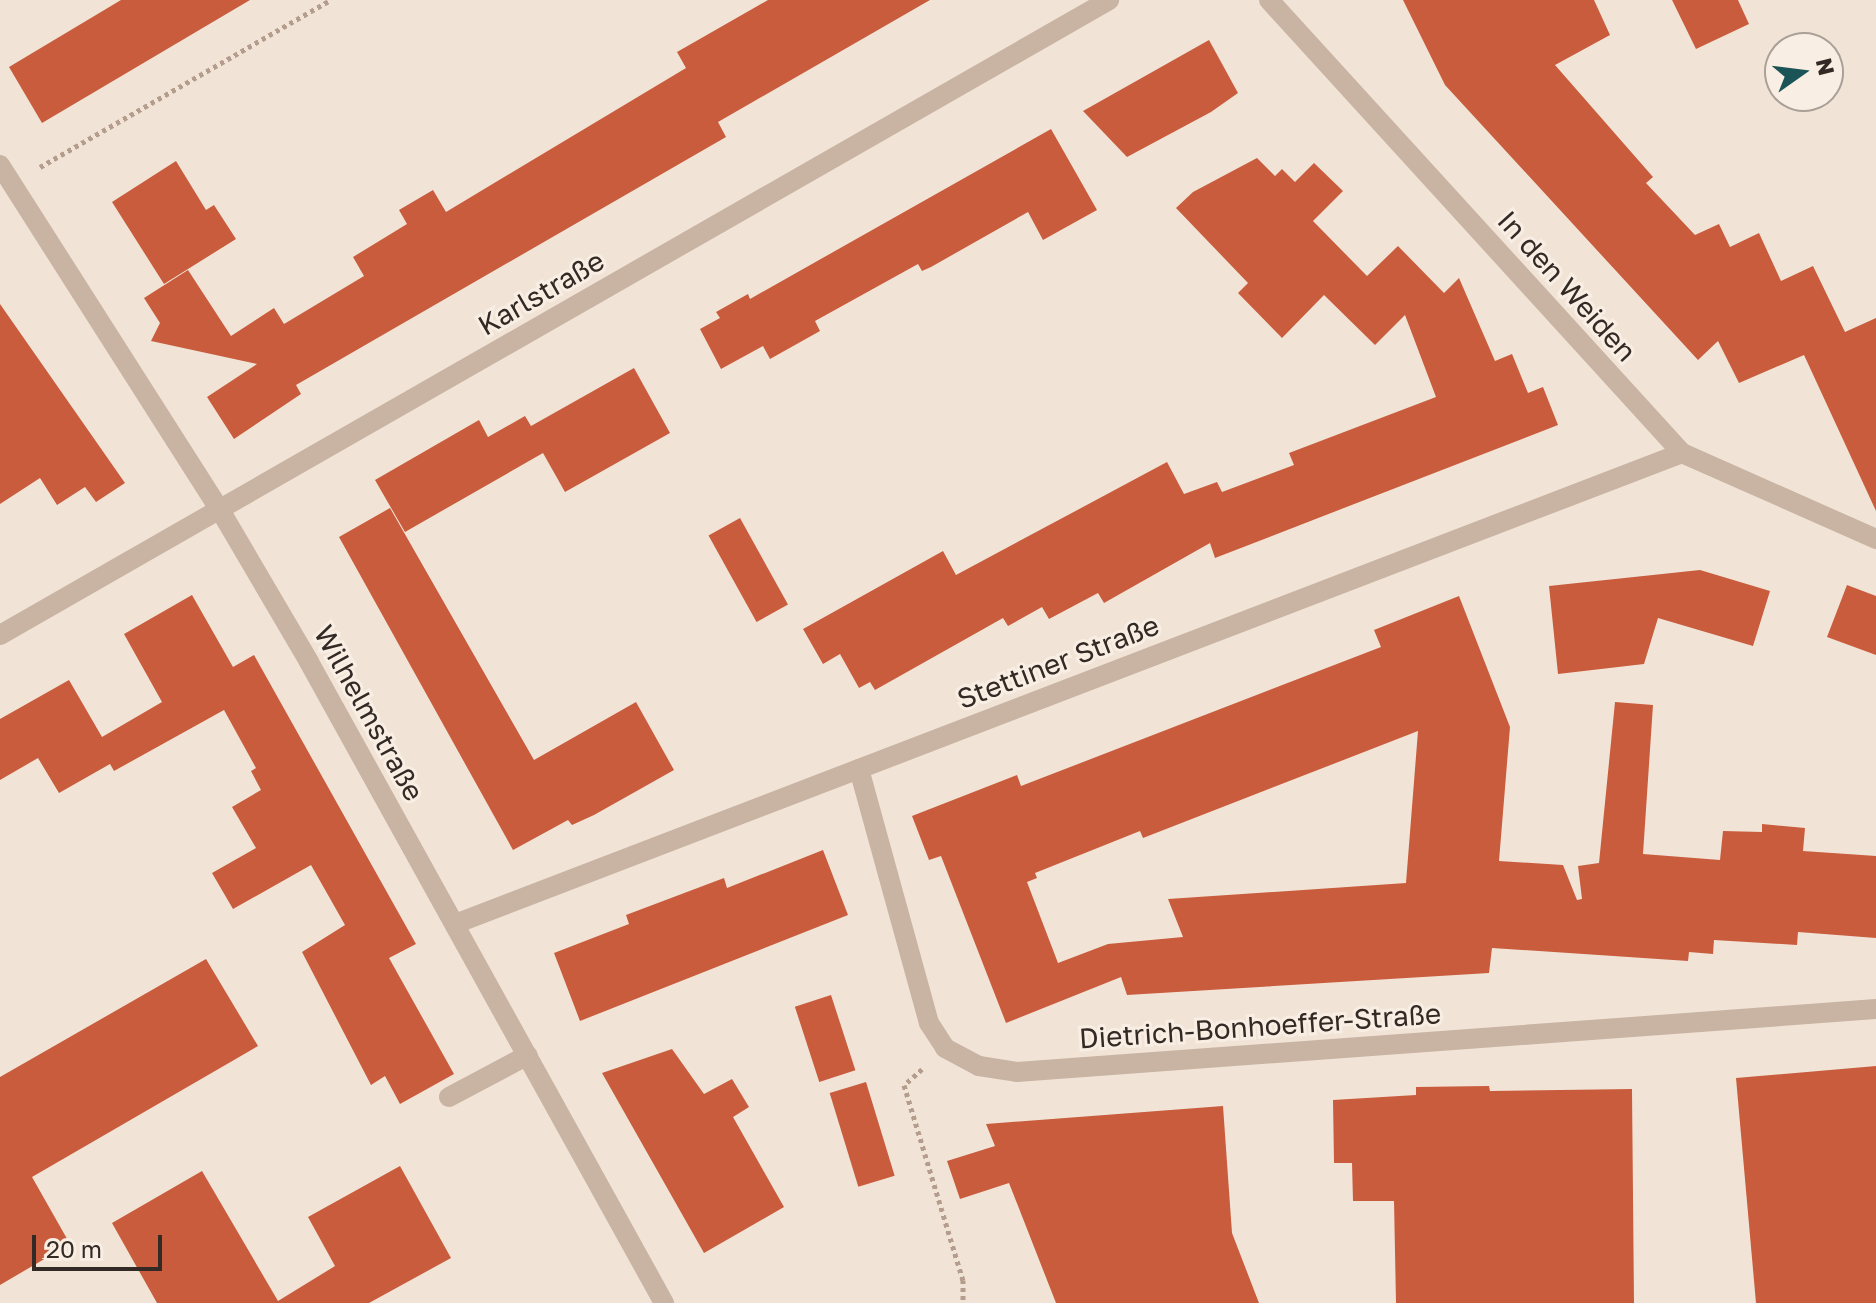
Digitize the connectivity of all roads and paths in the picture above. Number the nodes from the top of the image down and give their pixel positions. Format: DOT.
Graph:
graph roads {
  1 [pos="330,0"];
  2 [pos="1109,0"];
  3 [pos="1269,0"];
  4 [pos="0,165"];
  5 [pos="12,183"];
  6 [pos="1682,453"];
  7 [pos="220,510"];
  8 [pos="1876,539"];
  9 [pos="0,635"];
  10 [pos="859,769"];
  11 [pos="455,924"];
  12 [pos="1876,1009"];
  13 [pos="945,1048"];
  14 [pos="528,1055"];
  15 [pos="449,1097"];
  16 [pos="664,1303"];
  17 [pos="963,1303"];
  1 -- 5 [label="path"];
  2 -- 7 [label="street, Karlstraße"];
  3 -- 6 [label="street, In den Weiden"];
  4 -- 5 [label="street, Wilhelmstraße"];
  5 -- 7 [label="street, Wilhelmstraße"];
  6 -- 8 [label="street, In den Weiden"];
  6 -- 10 [label="street, Stettiner Straße"];
  7 -- 9 [label="street, Karlstraße"];
  7 -- 11 [label="street, Wilhelmstraße"];
  10 -- 11 [label="street, Stettiner Straße"];
  10 -- 13 [label="street"];
  11 -- 14 [label="street, Wilhelmstraße"];
  12 -- 13 [label="street, Dietrich-Bonhoeffer-Straße"];
  13 -- 17 [label="path"];
  14 -- 15 [label="street"];
  14 -- 16 [label="street, Wilhelmstraße"];
}
